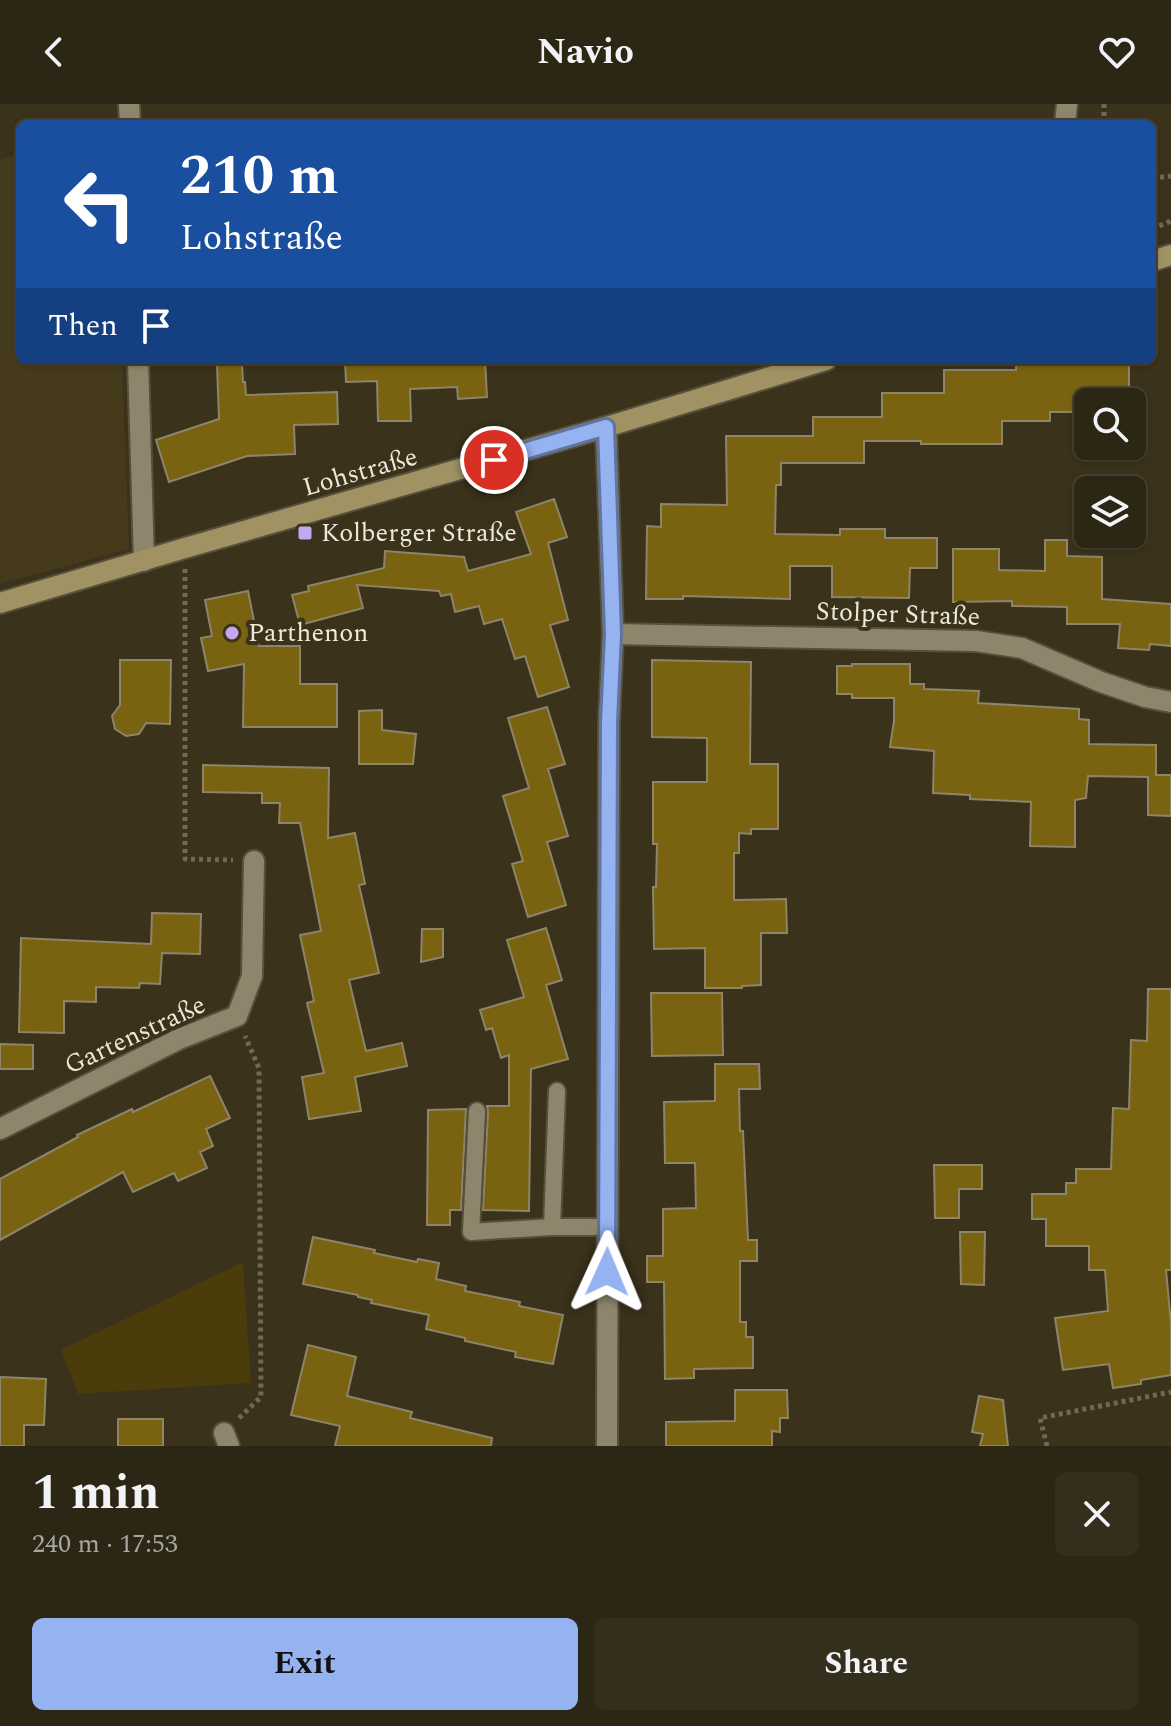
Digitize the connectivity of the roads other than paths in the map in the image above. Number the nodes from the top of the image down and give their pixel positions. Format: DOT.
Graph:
graph roads {
  1 [pos="138,364"];
  2 [pos="813,364"];
  3 [pos="606,427"];
  4 [pos="144,561"];
  5 [pos="0,603"];
  6 [pos="613,634"];
  7 [pos="1171,702"];
  8 [pos="254,861"];
  9 [pos="557,1091"];
  10 [pos="477,1111"];
  11 [pos="0,1129"];
  12 [pos="552,1227"];
  13 [pos="607,1227"];
  14 [pos="607,1446"];
  1 -- 4 [label="street"];
  2 -- 3 [label="main road, Lohstraße"];
  3 -- 4 [label="main road, Lohstraße"];
  3 -- 6 [label="street"];
  4 -- 5 [label="main road, Lohstraße"];
  6 -- 7 [label="street, Stolper Straße"];
  6 -- 13 [label="street"];
  8 -- 11 [label="street, Gartenstraße"];
  9 -- 12 [label="lane"];
  10 -- 12 [label="lane"];
  12 -- 13 [label="lane"];
  13 -- 14 [label="street"];
}
